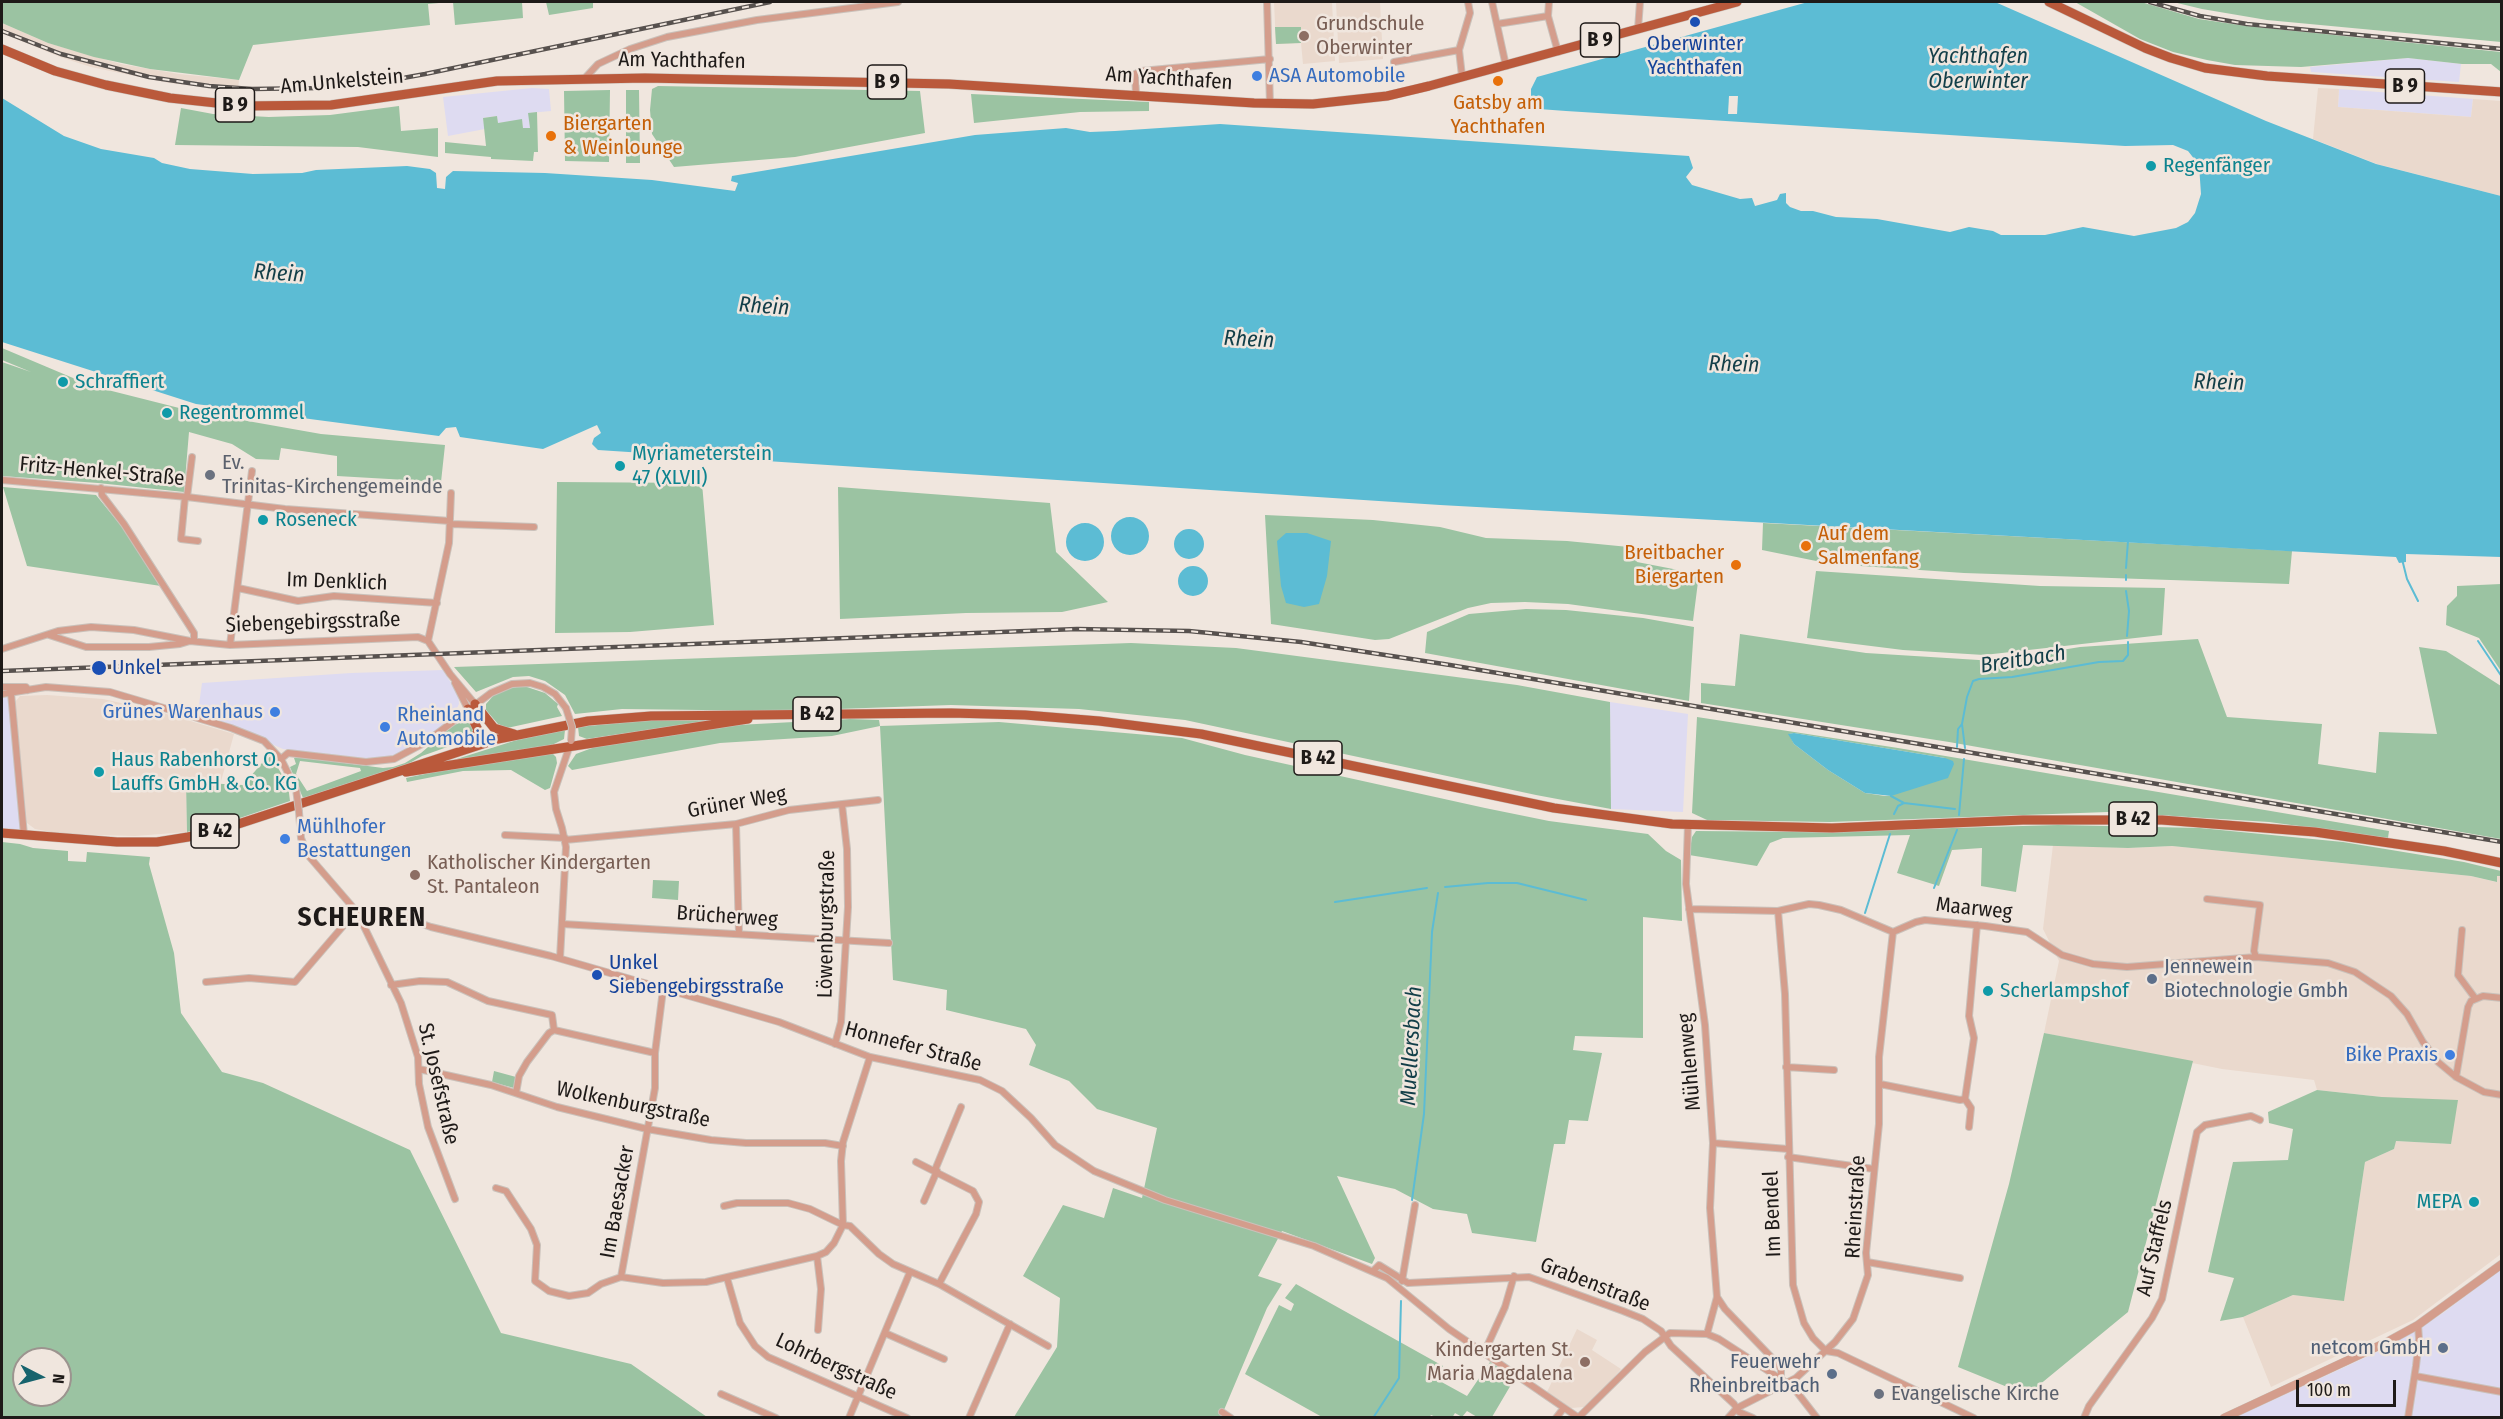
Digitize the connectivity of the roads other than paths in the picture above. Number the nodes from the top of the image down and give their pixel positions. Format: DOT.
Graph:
graph roads {
  1 [pos="898,2"];
  2 [pos="1267,2"];
  3 [pos="1468,2"];
  4 [pos="1492,2"];
  5 [pos="1549,2"];
  6 [pos="1640,2"];
  7 [pos="1737,2"];
  8 [pos="2049,2"];
  9 [pos="1717,4"];
  10 [pos="1548,16"];
  11 [pos="1497,24"];
  12 [pos="1638,29"];
  13 [pos="2,49"];
  14 [pos="1459,50"];
  15 [pos="1558,52"];
  16 [pos="1270,59"];
  17 [pos="1394,63"];
  18 [pos="1506,66"];
  19 [pos="1462,76"];
  20 [pos="585,78"];
  21 [pos="2502,92"];
  22 [pos="1136,94"];
  23 [pos="1270,104"];
  24 [pos="192,457"];
  25 [pos="252,471"];
  26 [pos="2,480"];
  27 [pos="101,488"];
  28 [pos="451,493"];
  29 [pos="186,497"];
  30 [pos="247,504"];
  31 [pos="451,522"];
  32 [pos="534,527"];
  33 [pos="198,541"];
  34 [pos="238,588"];
  35 [pos="436,603"];
  36 [pos="49,635"];
  37 [pos="192,641"];
  38 [pos="428,641"];
  39 [pos="231,645"];
  40 [pos="2,649"];
  41 [pos="2,687"];
  42 [pos="28,690"];
  43 [pos="11,693"];
  44 [pos="2,694"];
  45 [pos="472,707"];
  46 [pos="758,714"];
  47 [pos="516,734"];
  48 [pos="570,745"];
  49 [pos="464,750"];
  50 [pos="281,759"];
  51 [pos="396,772"];
  52 [pos="878,800"];
  53 [pos="842,805"];
  54 [pos="736,824"];
  55 [pos="1688,824"];
  56 [pos="2,833"];
  57 [pos="24,835"];
  58 [pos="505,835"];
  59 [pos="565,839"];
  60 [pos="2502,862"];
  61 [pos="2207,899"];
  62 [pos="1689,909"];
  63 [pos="356,911"];
  64 [pos="1778,911"];
  65 [pos="562,924"];
  66 [pos="1977,925"];
  67 [pos="2462,930"];
  68 [pos="1893,932"];
  69 [pos="739,934"];
  70 [pos="845,940"];
  71 [pos="889,943"];
  72 [pos="2256,957"];
  73 [pos="560,958"];
  74 [pos="206,982"];
  75 [pos="391,985"];
  76 [pos="663,990"];
  77 [pos="2475,998"];
  78 [pos="2502,998"];
  79 [pos="554,1030"];
  80 [pos="835,1044"];
  81 [pos="655,1053"];
  82 [pos="870,1057"];
  83 [pos="1786,1067"];
  84 [pos="419,1070"];
  85 [pos="1834,1071"];
  86 [pos="2456,1077"];
  87 [pos="1880,1084"];
  88 [pos="516,1093"];
  89 [pos="2502,1095"];
  90 [pos="1965,1099"];
  91 [pos="961,1107"];
  92 [pos="2260,1120"];
  93 [pos="1969,1127"];
  94 [pos="647,1129"];
  95 [pos="1713,1143"];
  96 [pos="843,1146"];
  97 [pos="1788,1149"];
  98 [pos="1788,1157"];
  99 [pos="916,1162"];
  100 [pos="1874,1169"];
  101 [pos="936,1170"];
  102 [pos="496,1188"];
  103 [pos="455,1199"];
  104 [pos="924,1201"];
  105 [pos="1415,1205"];
  106 [pos="724,1206"];
  107 [pos="843,1225"];
  108 [pos="817,1256"];
  109 [pos="1867,1262"];
  110 [pos="2502,1264"];
  111 [pos="1373,1271"];
  112 [pos="910,1272"];
  113 [pos="1514,1276"];
  114 [pos="621,1277"];
  115 [pos="727,1278"];
  116 [pos="1960,1278"];
  117 [pos="1401,1281"];
  118 [pos="939,1284"];
  119 [pos="1717,1298"];
  120 [pos="1010,1324"];
  121 [pos="2418,1325"];
  122 [pos="818,1330"];
  123 [pos="885,1333"];
  124 [pos="1707,1334"];
  125 [pos="1664,1336"];
  126 [pos="1048,1346"];
  127 [pos="1826,1351"];
  128 [pos="1484,1353"];
  129 [pos="944,1359"];
  130 [pos="2415,1376"];
  131 [pos="1781,1378"];
  132 [pos="1788,1383"];
  133 [pos="2502,1392"];
  134 [pos="721,1394"];
  135 [pos="859,1396"];
  136 [pos="1563,1408"];
  137 [pos="1737,1408"];
  138 [pos="1222,1412"];
  139 [pos="1579,1417"];
  140 [pos="776,1418"];
  141 [pos="849,1418"];
  142 [pos="907,1418"];
  143 [pos="969,1418"];
  144 [pos="1231,1418"];
  145 [pos="1556,1418"];
  146 [pos="1728,1418"];
  147 [pos="1753,1418"];
  148 [pos="1817,1418"];
  149 [pos="1974,1418"];
  150 [pos="2084,1418"];
  151 [pos="2223,1418"];
  152 [pos="2408,1418"];
  1 -- 20 [label="street"];
  2 -- 16 [label="street"];
  3 -- 14 [label="street"];
  4 -- 11 [label="street"];
  5 -- 10 [label="street"];
  6 -- 12 [label="street"];
  7 -- 9 [label="main road, Am Yachthafen / B 9"];
  8 -- 21 [label="main road, B 9"];
  9 -- 12 [label="main road, Am Yachthafen / B 9"];
  10 -- 11 [label="street"];
  10 -- 15 [label="street"];
  11 -- 18 [label="street"];
  12 -- 15 [label="main road, Am Yachthafen / B 9"];
  13 -- 20 [label="main road, Am Unkelstein / B 9"];
  14 -- 17 [label="street"];
  14 -- 19 [label="street"];
  15 -- 18 [label="main road, Am Yachthafen / B 9"];
  16 -- 22 [label="street"];
  16 -- 23 [label="street"];
  18 -- 19 [label="main road, Am Yachthafen / B 9"];
  19 -- 23 [label="main road, Am Yachthafen / B 9"];
  20 -- 22 [label="main road, Am Yachthafen / B 9"];
  22 -- 23 [label="main road, Am Yachthafen / B 9"];
  24 -- 29 [label="street"];
  25 -- 30 [label="street"];
  26 -- 27 [label="street, Fritz-Henkel-Straße"];
  27 -- 29 [label="street, Fritz-Henkel-Straße"];
  27 -- 37 [label="street"];
  28 -- 31 [label="street"];
  29 -- 30 [label="street, Fritz-Henkel-Straße"];
  29 -- 33 [label="street"];
  30 -- 31 [label="street, Fritz-Henkel-Straße"];
  30 -- 34 [label="street"];
  31 -- 32 [label="street, Fritz-Henkel-Straße"];
  31 -- 35 [label="street"];
  34 -- 35 [label="street, Im Denklich"];
  34 -- 39 [label="street"];
  35 -- 38 [label="street"];
  36 -- 37 [label="street, Siebengebirgsstraße"];
  36 -- 37 [label="street, Siebengebirgsstraße"];
  36 -- 40 [label="street, Siebengebirgsstraße"];
  37 -- 39 [label="street, Siebengebirgsstraße"];
  38 -- 39 [label="street, Siebengebirgsstraße"];
  38 -- 45 [label="street, Siebengebirgsstraße"];
  41 -- 42 [label="street"];
  42 -- 43 [label="street"];
  42 -- 50 [label="street"];
  43 -- 44 [label="street"];
  43 -- 57 [label="street"];
  45 -- 47 [label="main road"];
  45 -- 48 [label="street, bridge"];
  45 -- 49 [label="main road"];
  45 -- 50 [label="street"];
  46 -- 47 [label="main road, B 42"];
  46 -- 48 [label="main road"];
  46 -- 55 [label="main road, B 42"];
  47 -- 49 [label="main road, B 42"];
  48 -- 51 [label="main road"];
  48 -- 59 [label="street"];
  49 -- 51 [label="main road, B 42"];
  50 -- 63 [label="street, St. Josefstraße, bridge"];
  51 -- 57 [label="main road, B 42"];
  52 -- 53 [label="street, Grüner Weg"];
  53 -- 54 [label="street, Grüner Weg"];
  53 -- 70 [label="street, Löwenburgstraße"];
  54 -- 59 [label="street, Grüner Weg"];
  54 -- 69 [label="street"];
  55 -- 60 [label="main road, B 42"];
  55 -- 62 [label="street, Mühlenweg"];
  56 -- 57 [label="main road, B 42"];
  58 -- 59 [label="street"];
  59 -- 65 [label="street"];
  61 -- 72 [label="street"];
  62 -- 64 [label="street"];
  62 -- 95 [label="street, Mühlenweg"];
  63 -- 73 [label="street, Honnefer Straße"];
  63 -- 74 [label="street"];
  63 -- 75 [label="street, St. Josefstraße"];
  64 -- 68 [label="street"];
  64 -- 83 [label="street, Im Bendel"];
  65 -- 69 [label="street, Brücherweg"];
  65 -- 73 [label="street"];
  66 -- 68 [label="street, Maarweg"];
  66 -- 72 [label="street, Maarweg"];
  66 -- 90 [label="street"];
  67 -- 77 [label="street"];
  68 -- 87 [label="street, Rheinstraße"];
  69 -- 70 [label="street, Brücherweg"];
  70 -- 71 [label="street, Brücherweg"];
  70 -- 80 [label="street, Löwenburgstraße"];
  72 -- 86 [label="street, Maarweg"];
  73 -- 76 [label="street, Honnefer Straße"];
  75 -- 79 [label="street"];
  75 -- 84 [label="street, St. Josefstraße"];
  76 -- 80 [label="street, Honnefer Straße"];
  76 -- 81 [label="street, Im Baesacker"];
  77 -- 78 [label="street"];
  77 -- 86 [label="street"];
  79 -- 81 [label="street"];
  79 -- 88 [label="street"];
  80 -- 82 [label="street, Honnefer Straße"];
  81 -- 94 [label="street, Im Baesacker"];
  82 -- 96 [label="street"];
  82 -- 111 [label="street, Honnefer Straße"];
  83 -- 85 [label="street"];
  83 -- 97 [label="street, Im Bendel"];
  84 -- 88 [label="street, Wolkenburgstraße"];
  84 -- 103 [label="street, St. Josefstraße"];
  86 -- 89 [label="street, Maarweg"];
  87 -- 90 [label="street"];
  87 -- 100 [label="street, Rheinstraße"];
  88 -- 94 [label="street, Wolkenburgstraße"];
  90 -- 93 [label="street"];
  91 -- 101 [label="street"];
  92 -- 150 [label="street, Auf Staffels"];
  94 -- 96 [label="street, Wolkenburgstraße"];
  94 -- 114 [label="street, Im Baesacker"];
  95 -- 97 [label="street"];
  95 -- 119 [label="street, Mühlenweg"];
  96 -- 107 [label="street"];
  97 -- 98 [label="street, Im Bendel"];
  98 -- 100 [label="street"];
  98 -- 127 [label="street, Im Bendel"];
  99 -- 101 [label="street"];
  100 -- 109 [label="street, Rheinstraße"];
  101 -- 104 [label="street"];
  101 -- 118 [label="street"];
  102 -- 114 [label="street"];
  105 -- 117 [label="street"];
  106 -- 107 [label="street"];
  107 -- 108 [label="street"];
  107 -- 112 [label="street"];
  108 -- 115 [label="street"];
  108 -- 122 [label="street"];
  109 -- 116 [label="street"];
  109 -- 127 [label="street, Rheinstraße"];
  110 -- 121 [label="street"];
  111 -- 117 [label="street, Grabenstraße"];
  111 -- 128 [label="street"];
  112 -- 118 [label="street"];
  112 -- 123 [label="street"];
  113 -- 117 [label="street, Grabenstraße"];
  113 -- 125 [label="street, Grabenstraße"];
  113 -- 128 [label="street"];
  114 -- 115 [label="street"];
  115 -- 135 [label="street, Lohrbergstraße"];
  118 -- 120 [label="street"];
  119 -- 124 [label="street, Mühlenweg"];
  119 -- 131 [label="street"];
  120 -- 126 [label="street"];
  120 -- 143 [label="street"];
  121 -- 130 [label="street"];
  121 -- 151 [label="street"];
  123 -- 129 [label="street"];
  123 -- 135 [label="street"];
  124 -- 125 [label="street"];
  124 -- 131 [label="street"];
  125 -- 137 [label="street, Grabenstraße"];
  125 -- 139 [label="street"];
  127 -- 132 [label="street, Rheinstraße"];
  127 -- 149 [label="street"];
  128 -- 136 [label="street"];
  130 -- 133 [label="street"];
  130 -- 152 [label="street"];
  131 -- 132 [label="street"];
  132 -- 137 [label="street, Rheinstraße"];
  132 -- 148 [label="street"];
  134 -- 140 [label="street"];
  135 -- 141 [label="street"];
  135 -- 142 [label="street, Lohrbergstraße"];
  136 -- 139 [label="street"];
  136 -- 145 [label="street"];
  137 -- 146 [label="street, Rheinstraße"];
  137 -- 147 [label="street, Grabenstraße"];
  138 -- 144 [label="street"];
}
